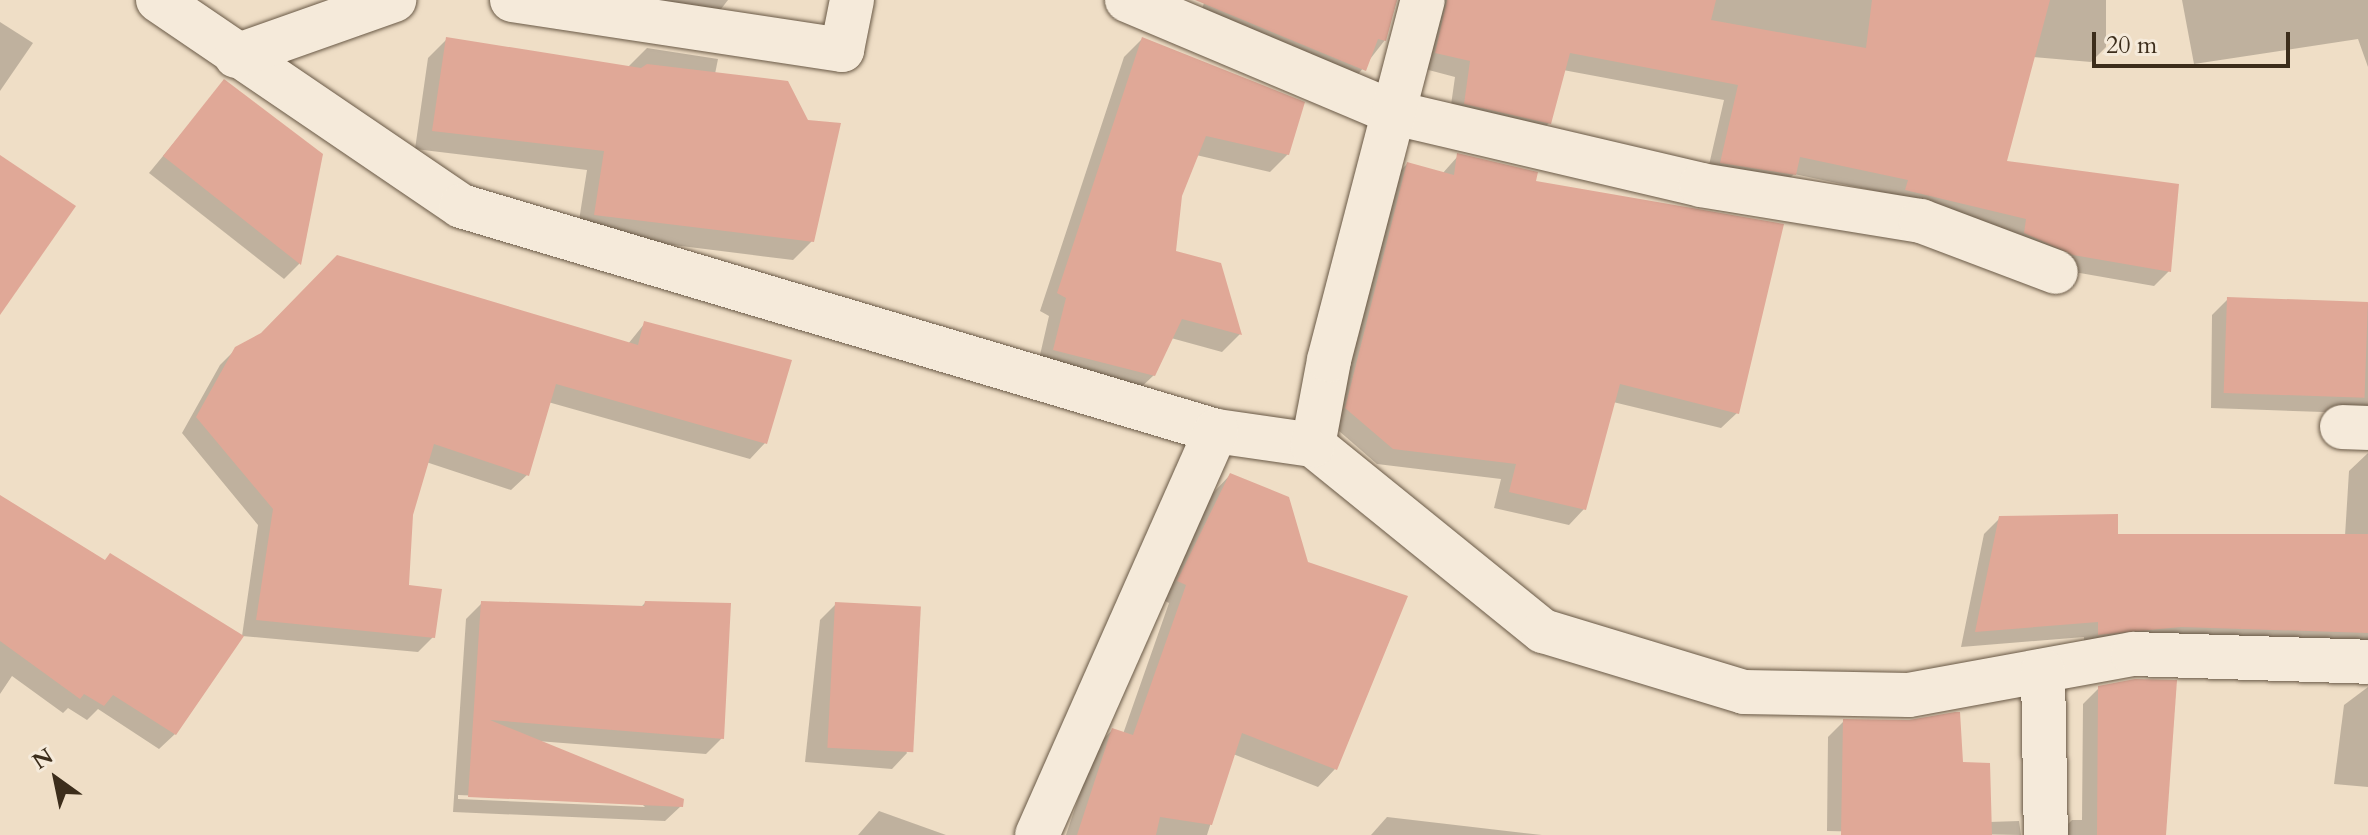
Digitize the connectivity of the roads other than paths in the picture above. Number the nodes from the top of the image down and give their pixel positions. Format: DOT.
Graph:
graph roads {
  1 [pos="158,0"];
  2 [pos="394,0"];
  3 [pos="512,0"];
  4 [pos="852,0"];
  5 [pos="1127,0"];
  6 [pos="1423,0"];
  7 [pos="236,56"];
  8 [pos="1395,113"];
  9 [pos="2056,272"];
  10 [pos="1216,431"];
  11 [pos="1313,445"];
  12 [pos="2368,662"];
  13 [pos="2043,671"];
  14 [pos="1037,835"];
  15 [pos="2046,835"];
  1 -- 7 [label="street"];
  2 -- 7 [label="street"];
  3 -- 4 [label="street"];
  5 -- 8 [label="street"];
  6 -- 8 [label="street"];
  7 -- 10 [label="street"];
  8 -- 9 [label="street"];
  8 -- 11 [label="street"];
  10 -- 11 [label="street"];
  10 -- 14 [label="street"];
  11 -- 13 [label="street"];
  12 -- 13 [label="street"];
  13 -- 15 [label="street"];
}
